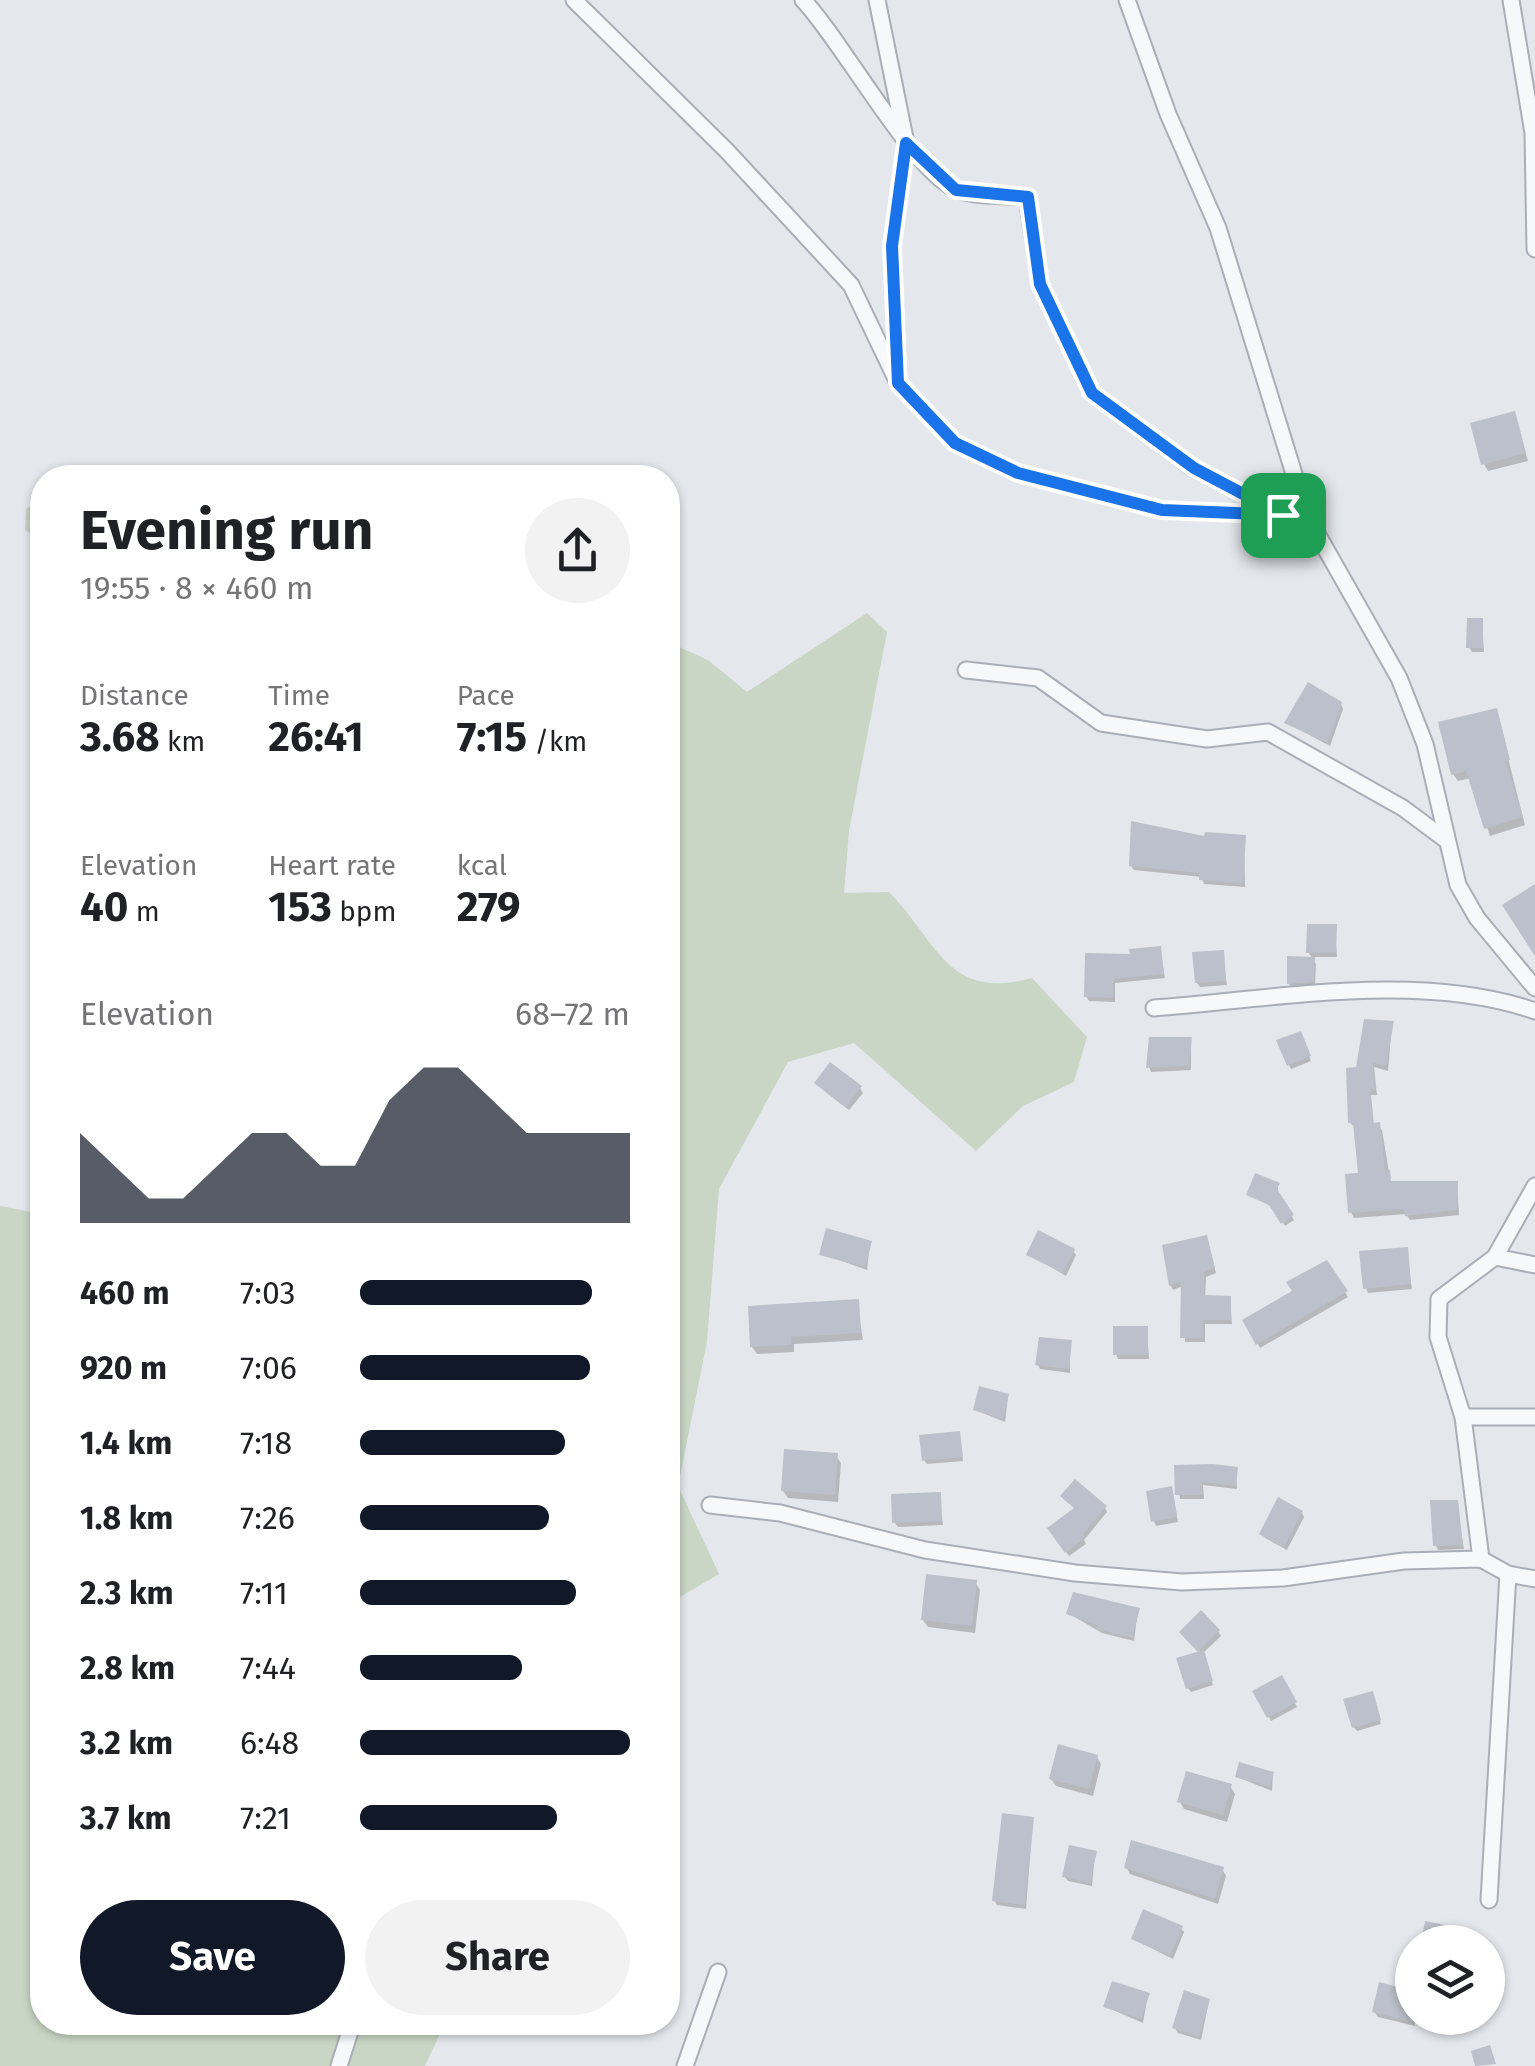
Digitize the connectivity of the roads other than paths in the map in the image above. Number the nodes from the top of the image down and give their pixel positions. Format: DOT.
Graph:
graph roads {
  1 [pos="574,0"];
  2 [pos="803,0"];
  3 [pos="878,0"];
  4 [pos="1128,0"];
  5 [pos="1510,0"];
  6 [pos="906,143"];
  7 [pos="1535,249"];
  8 [pos="898,383"];
  9 [pos="1283,515"];
  10 [pos="1307,516"];
  11 [pos="966,670"];
  12 [pos="1446,840"];
  13 [pos="1535,988"];
  14 [pos="1154,1008"];
  15 [pos="1535,1010"];
  16 [pos="1535,1186"];
  17 [pos="1494,1257"];
  18 [pos="1535,1265"];
  19 [pos="1463,1418"];
  20 [pos="1535,1418"];
  21 [pos="710,1506"];
  22 [pos="1481,1560"];
  23 [pos="1508,1574"];
  24 [pos="1535,1579"];
  25 [pos="1489,1900"];
  26 [pos="718,1972"];
  27 [pos="348,2035"];
  28 [pos="339,2066"];
  29 [pos="685,2066"];
  1 -- 8 [label="street"];
  2 -- 6 [label="street"];
  3 -- 6 [label="street"];
  4 -- 10 [label="street"];
  5 -- 7 [label="street"];
  6 -- 8 [label="street"];
  6 -- 9 [label="street"];
  8 -- 9 [label="street"];
  9 -- 10 [label="street"];
  10 -- 12 [label="street"];
  11 -- 12 [label="street"];
  12 -- 13 [label="street"];
  14 -- 15 [label="street"];
  16 -- 17 [label="street"];
  17 -- 18 [label="street"];
  17 -- 19 [label="street"];
  19 -- 20 [label="street"];
  19 -- 22 [label="street"];
  21 -- 22 [label="street"];
  22 -- 23 [label="street"];
  23 -- 24 [label="street"];
  23 -- 25 [label="street"];
  26 -- 29 [label="street"];
  27 -- 28 [label="street"];
}
